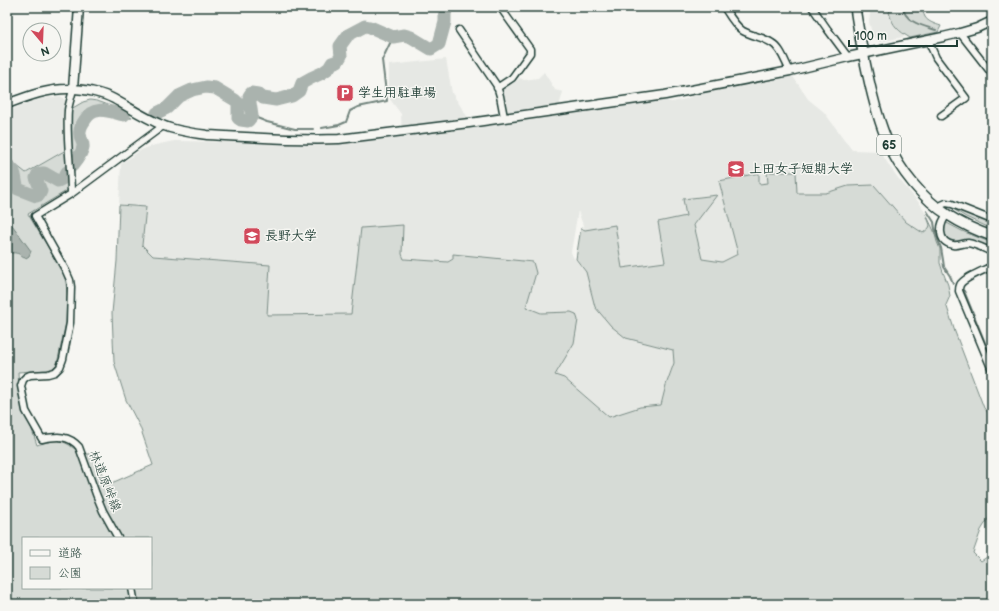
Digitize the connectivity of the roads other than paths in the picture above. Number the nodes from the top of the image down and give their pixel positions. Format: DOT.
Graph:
graph roads {
  1 [pos="79,7"];
  2 [pos="500,7"];
  3 [pos="724,7"];
  4 [pos="812,7"];
  5 [pos="855,7"];
  6 [pos="992,21"];
  7 [pos="459,30"];
  8 [pos="960,33"];
  9 [pos="928,40"];
  10 [pos="863,54"];
  11 [pos="848,57"];
  12 [pos="790,71"];
  13 [pos="992,74"];
  14 [pos="497,88"];
  15 [pos="73,89"];
  16 [pos="7,104"];
  17 [pos="941,116"];
  18 [pos="504,118"];
  19 [pos="163,126"];
  20 [pos="71,194"];
  21 [pos="937,207"];
  22 [pos="947,215"];
  23 [pos="992,220"];
  24 [pos="992,236"];
  25 [pos="992,252"];
  26 [pos="992,266"];
  27 [pos="992,370"];
  28 [pos="117,537"];
  29 [pos="132,589"];
  30 [pos="135,604"];
  1 -- 15 [label="street"];
  2 -- 14 [label="street"];
  3 -- 12 [label="street"];
  4 -- 11 [label="street"];
  5 -- 10 [label="main road, 65"];
  6 -- 8 [label="street"];
  7 -- 14 [label="street"];
  8 -- 9 [label="street"];
  8 -- 13 [label="street"];
  9 -- 10 [label="street"];
  9 -- 17 [label="street"];
  10 -- 11 [label="street"];
  10 -- 21 [label="main road, 65"];
  11 -- 12 [label="street"];
  12 -- 18 [label="street"];
  14 -- 18 [label="street"];
  15 -- 16 [label="street"];
  15 -- 19 [label="street"];
  15 -- 20 [label="street"];
  18 -- 19 [label="street"];
  19 -- 20 [label="street"];
  20 -- 28 [label="street, 林道原峠線"];
  21 -- 22 [label="main road, 65"];
  21 -- 23 [label="street"];
  22 -- 24 [label="main road, 65"];
  22 -- 25 [label="street"];
  26 -- 27 [label="street"];
  29 -- 30 [label="street"];
}
